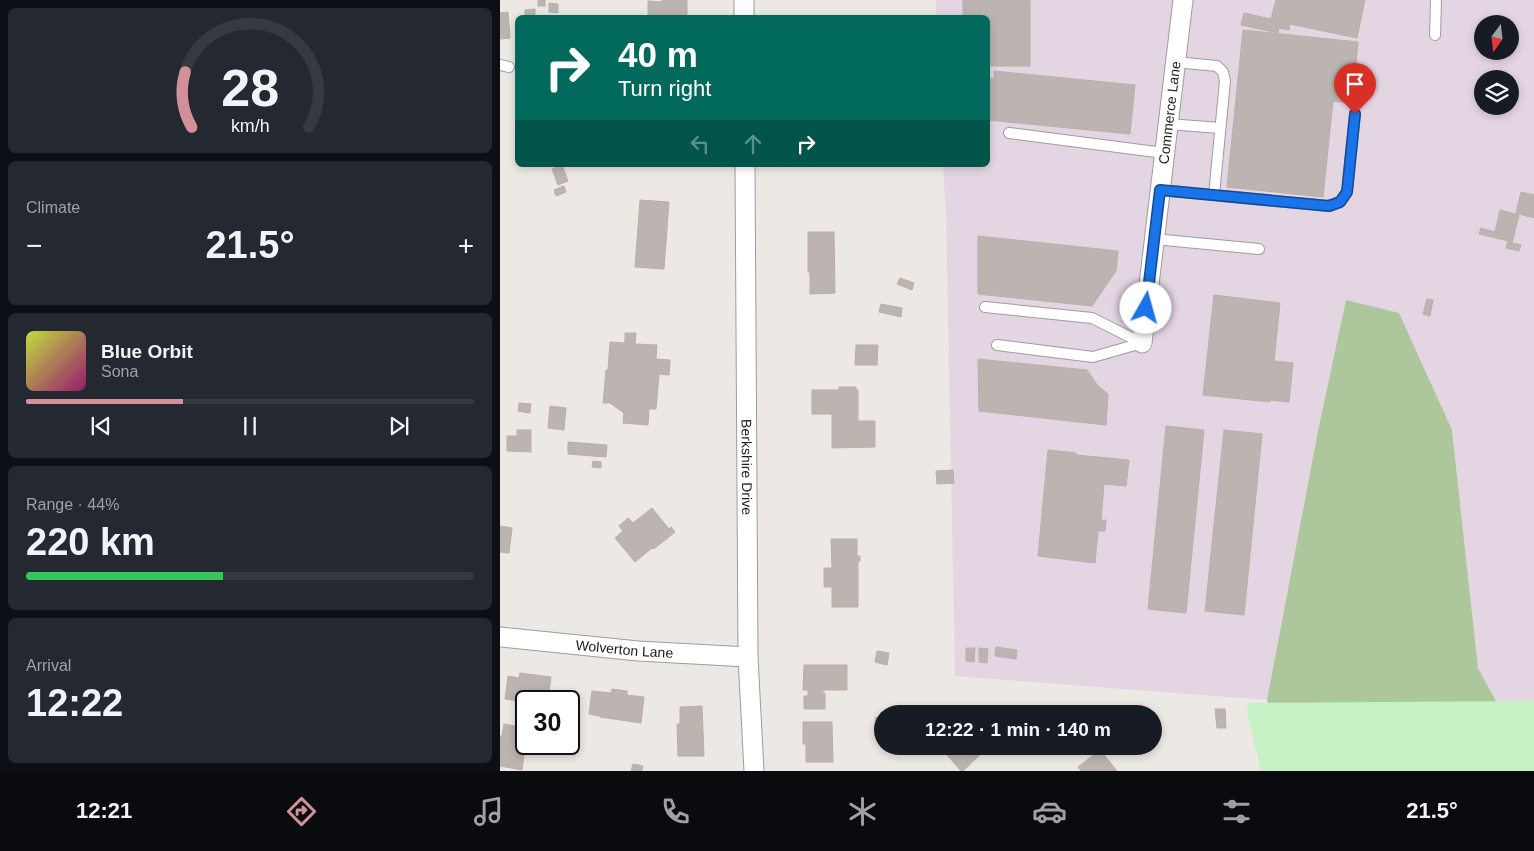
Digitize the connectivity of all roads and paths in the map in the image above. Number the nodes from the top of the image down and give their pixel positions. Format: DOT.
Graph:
graph roads {
  1 [pos="744,0"];
  2 [pos="1183,0"];
  3 [pos="1436,0"];
  4 [pos="744,15"];
  5 [pos="1434,35"];
  6 [pos="1175,62"];
  7 [pos="1355,114"];
  8 [pos="1168,124"];
  9 [pos="1220,128"];
  10 [pos="1009,133"];
  11 [pos="1164,153"];
  12 [pos="745,167"];
  13 [pos="1160,190"];
  14 [pos="1214,195"];
  15 [pos="1154,239"];
  16 [pos="1259,249"];
  17 [pos="985,307"];
  18 [pos="1142,343"];
  19 [pos="997,345"];
  20 [pos="500,637"];
  21 [pos="748,657"];
  22 [pos="754,771"];
  1 -- 4 [label="street"];
  2 -- 6 [label="street, Commerce Lane"];
  3 -- 5 [label="lane"];
  6 -- 8 [label="street, Commerce Lane"];
  6 -- 9 [label="lane"];
  7 -- 14 [label="lane"];
  8 -- 9 [label="lane"];
  8 -- 11 [label="street, Commerce Lane"];
  9 -- 14 [label="lane"];
  10 -- 11 [label="lane"];
  11 -- 13 [label="street, Commerce Lane"];
  12 -- 21 [label="street, Berkshire Drive"];
  13 -- 14 [label="lane"];
  13 -- 15 [label="street, Commerce Lane"];
  15 -- 16 [label="lane"];
  15 -- 18 [label="street, Commerce Lane"];
  17 -- 18 [label="lane"];
  18 -- 19 [label="lane"];
  20 -- 21 [label="street, Wolverton Lane"];
  21 -- 22 [label="street, Berkshire Drive"];
}
